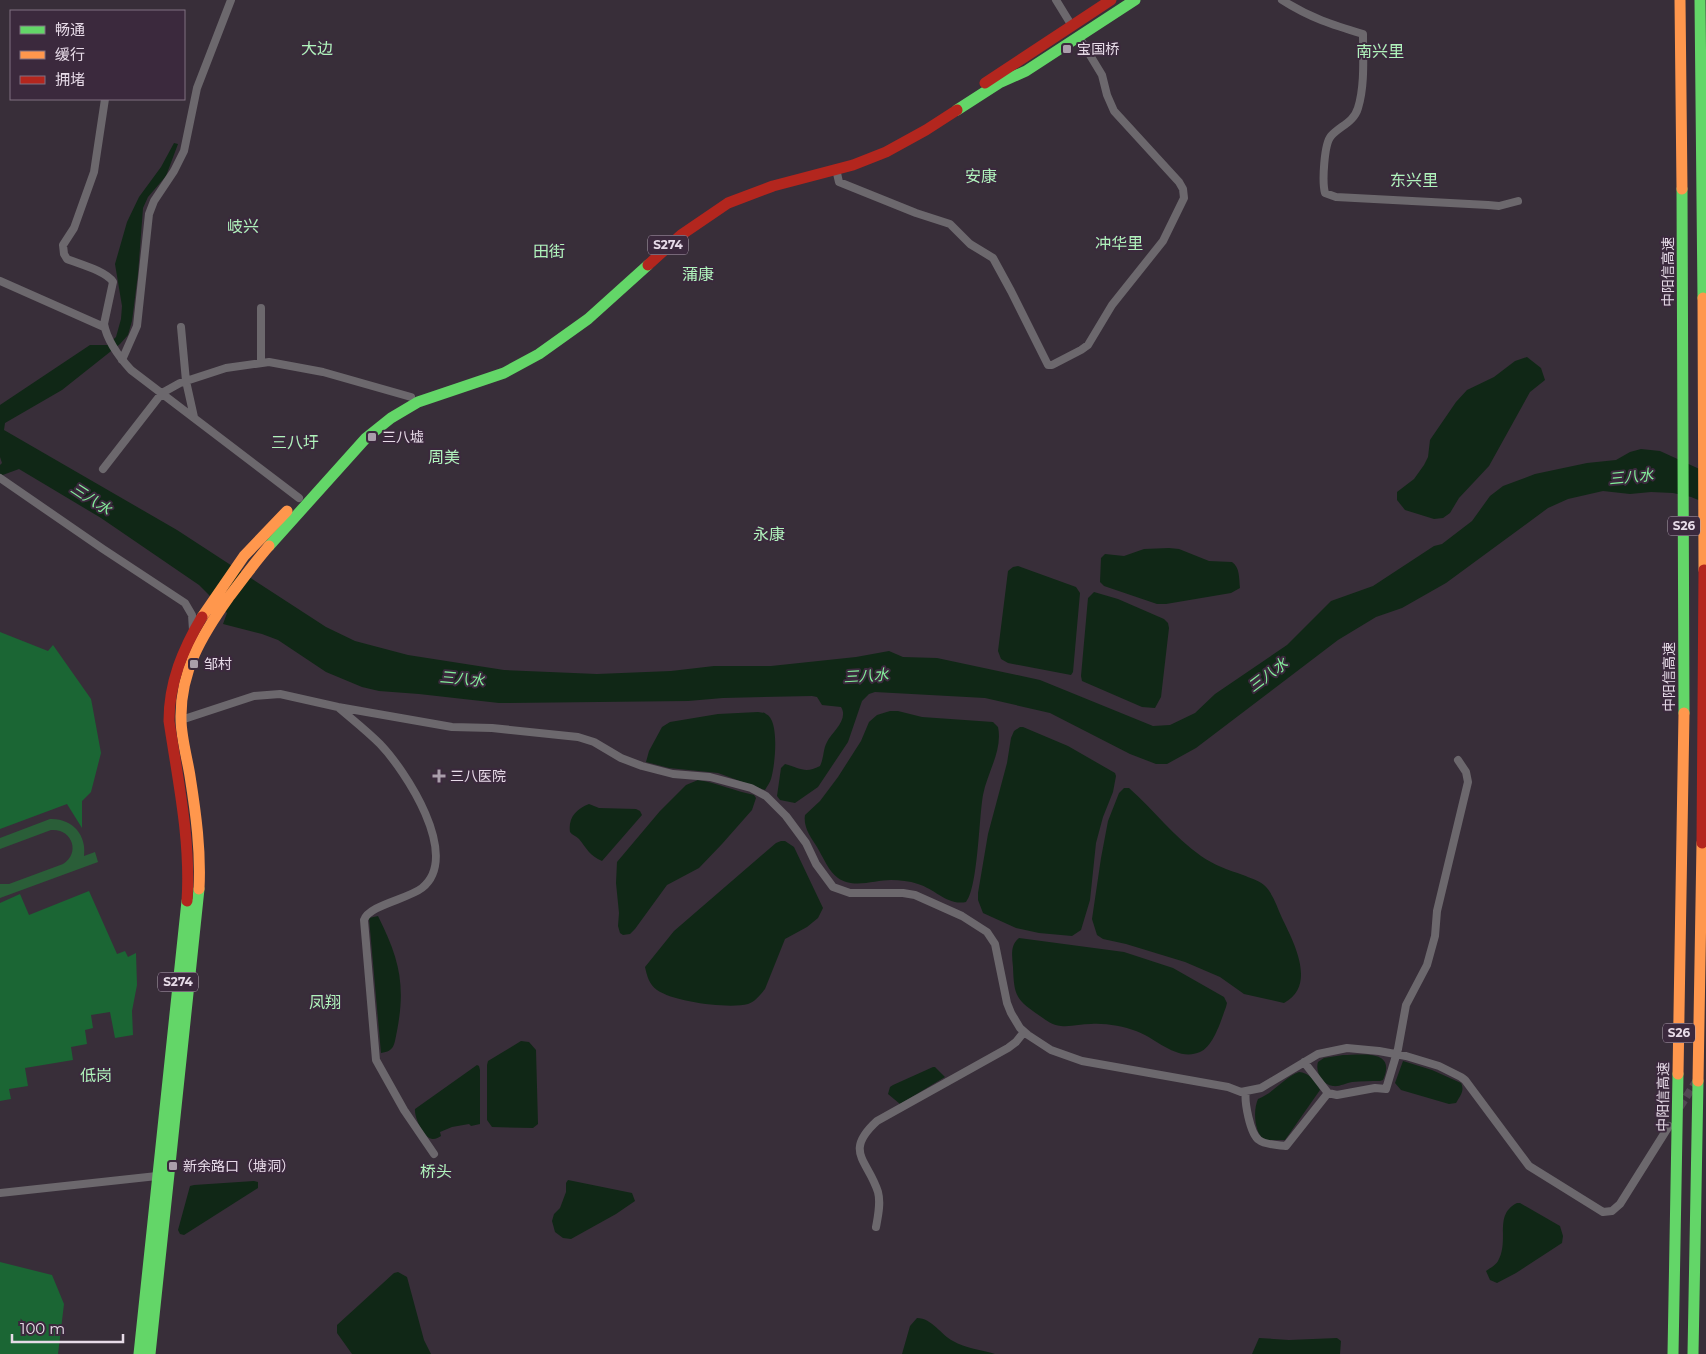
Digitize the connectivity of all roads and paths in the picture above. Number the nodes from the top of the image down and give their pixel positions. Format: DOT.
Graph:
graph roads {
  1 [pos="231,0"];
  2 [pos="1056,0"];
  3 [pos="1111,0"];
  4 [pos="1135,0"];
  5 [pos="1282,0"];
  6 [pos="1680,0"];
  7 [pos="1700,0"];
  8 [pos="1072,26"];
  9 [pos="1079,37"];
  10 [pos="105,100"];
  11 [pos="836,169"];
  12 [pos="1518,201"];
  13 [pos="0,281"];
  14 [pos="261,308"];
  15 [pos="104,327"];
  16 [pos="181,327"];
  17 [pos="122,360"];
  18 [pos="262,362"];
  19 [pos="186,381"];
  20 [pos="162,393"];
  21 [pos="411,397"];
  22 [pos="194,417"];
  23 [pos="103,469"];
  24 [pos="0,478"];
  25 [pos="299,498"];
  26 [pos="249,559"];
  27 [pos="206,620"];
  28 [pos="193,631"];
  29 [pos="338,707"];
  30 [pos="181,720"];
  31 [pos="1458,760"];
  32 [pos="1024,1032"];
  33 [pos="1396,1054"];
  34 [pos="1304,1062"];
  35 [pos="1246,1091"];
  36 [pos="1328,1093"];
  37 [pos="1669,1126"];
  38 [pos="434,1154"];
  39 [pos="157,1176"];
  40 [pos="0,1193"];
  41 [pos="876,1227"];
  42 [pos="139,1354"];
  43 [pos="150,1354"];
  44 [pos="1673,1354"];
  45 [pos="1694,1354"];
  1 -- 17 [label="street"];
  2 -- 8 [label="street"];
  3 -- 8 [label="main road, S274"];
  4 -- 9 [label="main road, S274"];
  5 -- 12 [label="street"];
  6 -- 44 [label="main road, 中阳信高速 / S26"];
  7 -- 45 [label="main road, S26"];
  8 -- 9 [label="main road"];
  8 -- 21 [label="main road, S274"];
  9 -- 11 [label="main road, S274"];
  9 -- 11 [label="street"];
  10 -- 15 [label="street"];
  11 -- 26 [label="main road, S274"];
  13 -- 15 [label="street"];
  14 -- 18 [label="street"];
  15 -- 17 [label="street"];
  16 -- 19 [label="street"];
  17 -- 20 [label="street"];
  18 -- 19 [label="street"];
  18 -- 21 [label="street"];
  19 -- 20 [label="street"];
  19 -- 22 [label="street"];
  20 -- 22 [label="street"];
  20 -- 23 [label="street"];
  21 -- 25 [label="main road, S274"];
  22 -- 25 [label="street"];
  24 -- 28 [label="street"];
  25 -- 26 [label="main road, S274"];
  26 -- 27 [label="main road, S274"];
  27 -- 28 [label="main road, S274"];
  27 -- 30 [label="main road, S274"];
  28 -- 39 [label="main road, S274"];
  29 -- 30 [label="street"];
  29 -- 32 [label="street"];
  29 -- 38 [label="street"];
  30 -- 43 [label="main road, S274"];
  31 -- 33 [label="street"];
  32 -- 35 [label="street"];
  32 -- 41 [label="street"];
  33 -- 34 [label="street"];
  33 -- 36 [label="street"];
  33 -- 37 [label="street"];
  34 -- 35 [label="street"];
  34 -- 36 [label="street"];
  35 -- 36 [label="street"];
  39 -- 40 [label="street"];
  39 -- 42 [label="main road, S274"];
}
